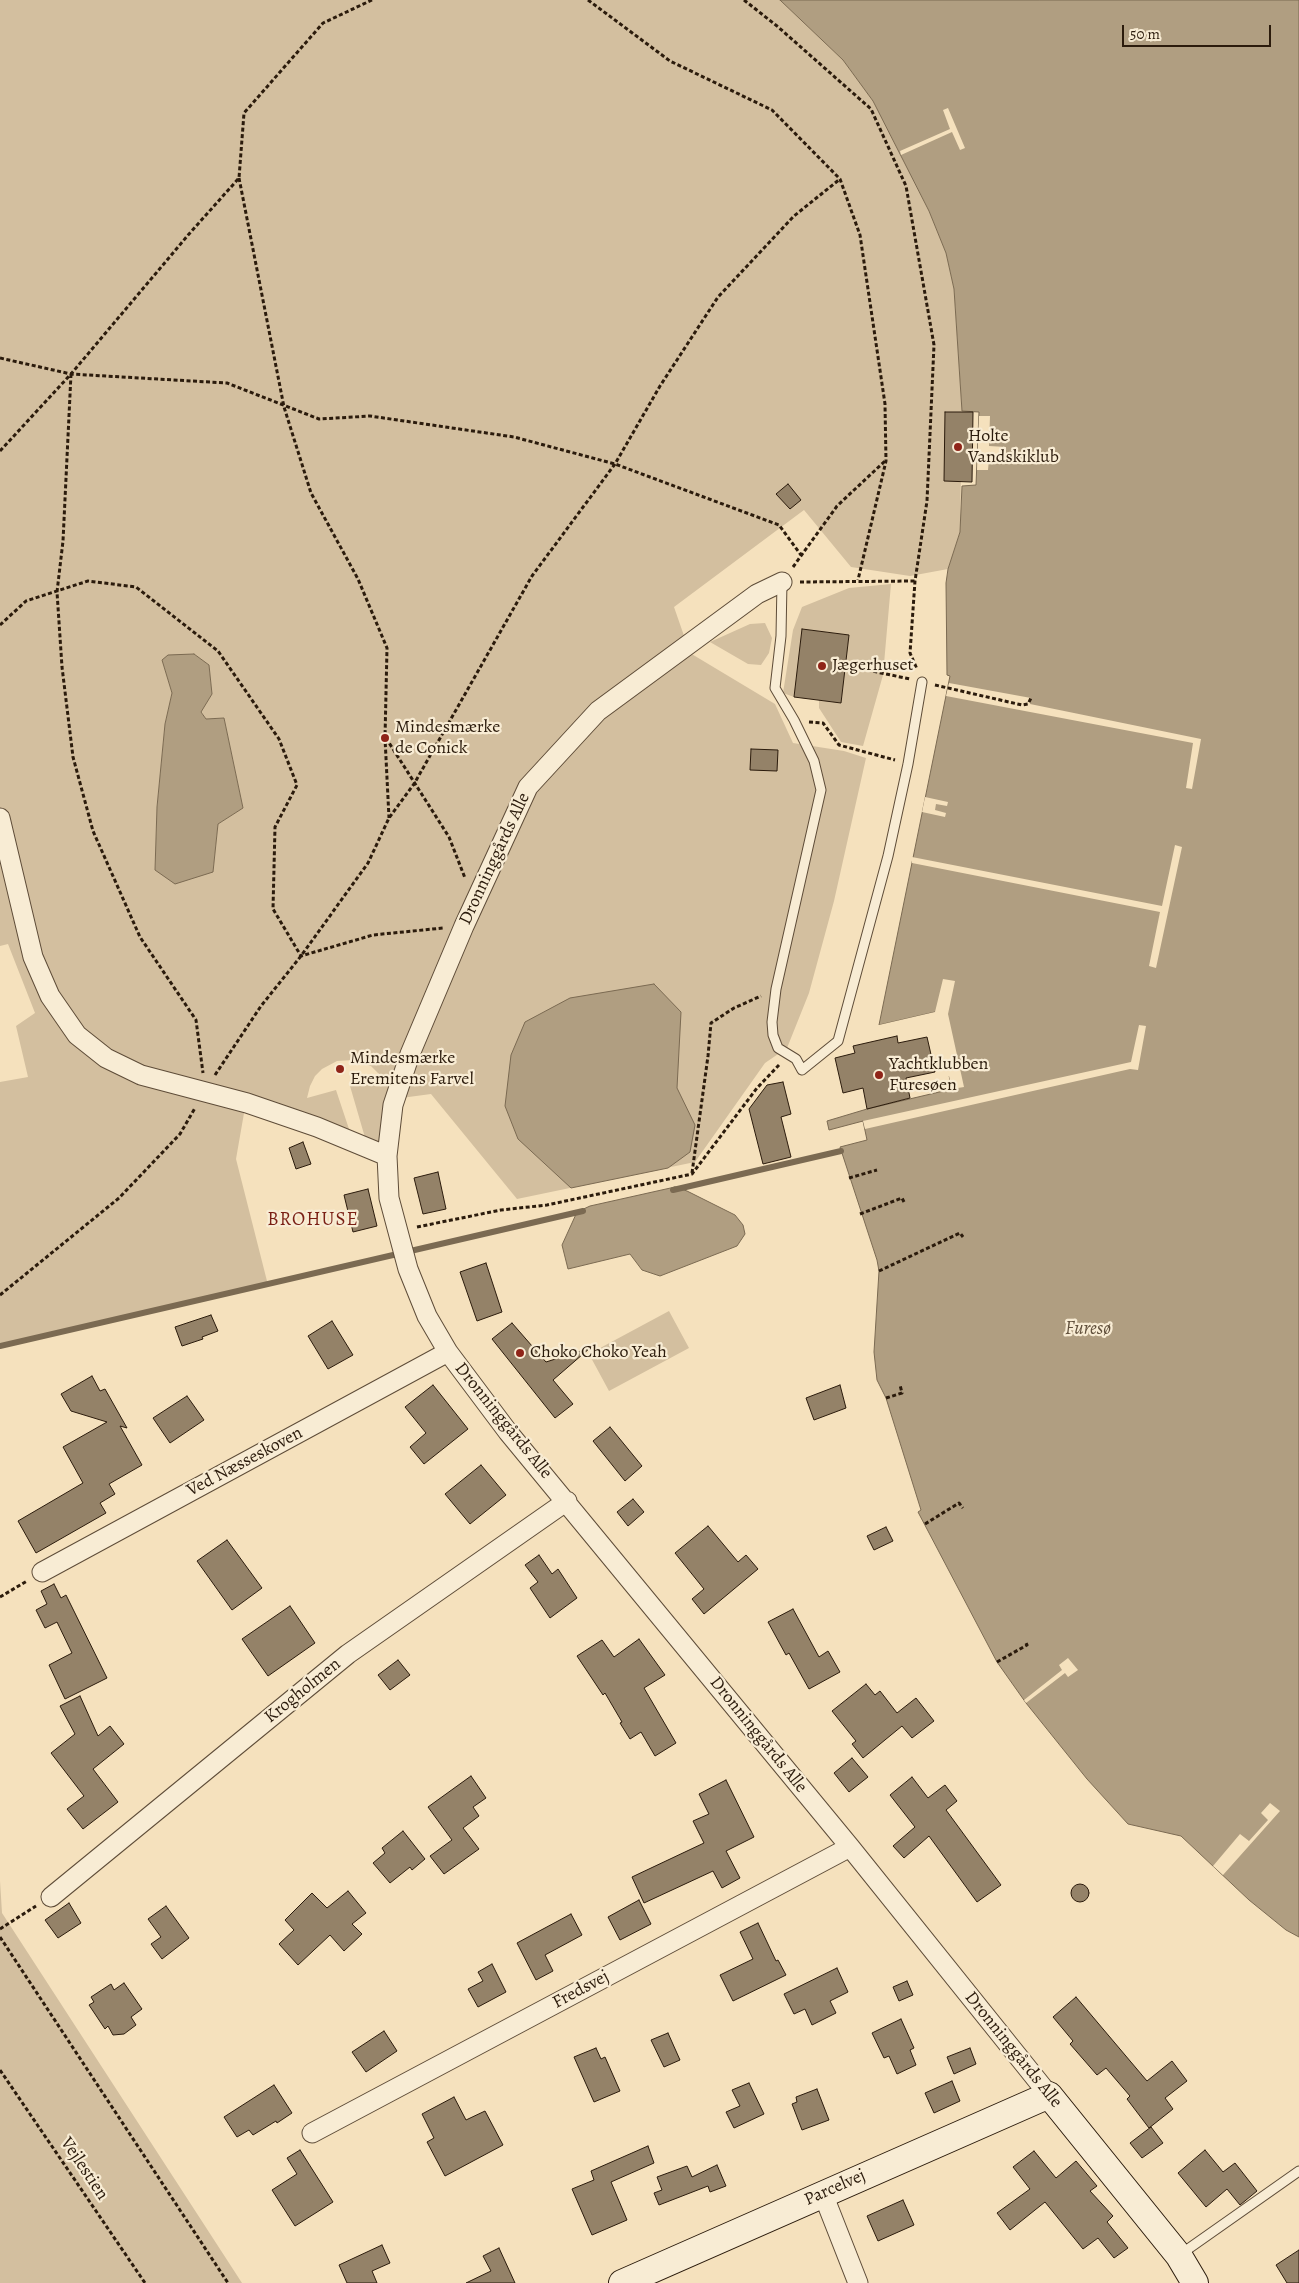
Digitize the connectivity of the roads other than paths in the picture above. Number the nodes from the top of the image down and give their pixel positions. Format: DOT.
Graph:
graph roads {
  1 [pos="782,582"];
  2 [pos="922,682"];
  3 [pos="0,818"];
  4 [pos="387,1156"];
  5 [pos="448,1352"];
  6 [pos="567,1501"];
  7 [pos="42,1572"];
  8 [pos="850,1847"];
  9 [pos="51,1897"];
  10 [pos="1049,2095"];
  11 [pos="312,2133"];
  12 [pos="1299,2170"];
  13 [pos="823,2194"];
  14 [pos="1179,2256"];
  15 [pos="622,2283"];
  16 [pos="858,2283"];
  17 [pos="1196,2283"];
  1 -- 2 [label="lane"];
  1 -- 4 [label="street, Dronninggårds Alle"];
  3 -- 4 [label="street"];
  4 -- 5 [label="street, Dronninggårds Alle"];
  5 -- 6 [label="street, Dronninggårds Alle"];
  5 -- 7 [label="street, Ved Næsseskoven"];
  6 -- 8 [label="street, Dronninggårds Alle"];
  6 -- 9 [label="street, Krogholmen"];
  8 -- 10 [label="street, Dronninggårds Alle"];
  8 -- 11 [label="street, Fredsvej"];
  10 -- 13 [label="street, Parcelvej"];
  10 -- 14 [label="street, Dronninggårds Alle"];
  12 -- 14 [label="lane"];
  13 -- 15 [label="street, Parcelvej"];
  13 -- 16 [label="street"];
  14 -- 17 [label="street, Dronninggårds Alle"];
}
